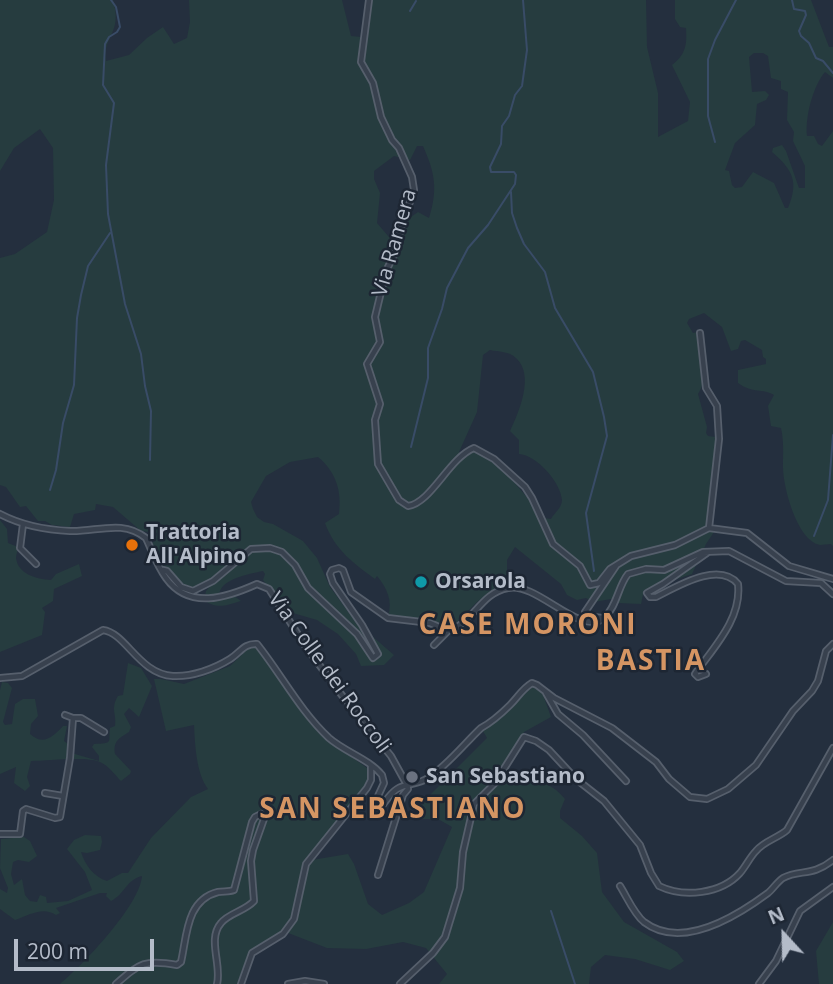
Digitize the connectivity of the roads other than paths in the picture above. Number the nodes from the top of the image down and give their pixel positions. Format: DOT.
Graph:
graph roads {
  1 [pos="369,0"];
  2 [pos="700,333"];
  3 [pos="0,514"];
  4 [pos="23,524"];
  5 [pos="709,528"];
  6 [pos="707,553"];
  7 [pos="36,564"];
  8 [pos="617,565"];
  9 [pos="163,570"];
  10 [pos="833,577"];
  11 [pos="833,594"];
  12 [pos="603,619"];
  13 [pos="448,631"];
  14 [pos="833,644"];
  15 [pos="434,645"];
  16 [pos="706,674"];
  17 [pos="0,678"];
  18 [pos="546,692"];
  19 [pos="65,715"];
  20 [pos="73,718"];
  21 [pos="104,732"];
  22 [pos="833,748"];
  23 [pos="371,766"];
  24 [pos="626,781"];
  25 [pos="407,785"];
  26 [pos="45,793"];
  27 [pos="63,796"];
  28 [pos="0,834"];
  29 [pos="833,860"];
  30 [pos="379,875"];
  31 [pos="620,886"];
  32 [pos="833,887"];
  33 [pos="116,984"];
  34 [pos="217,984"];
  35 [pos="240,984"];
  36 [pos="288,984"];
  37 [pos="324,984"];
  38 [pos="400,984"];
  39 [pos="759,984"];
  1 -- 8 [label="street, Via Ramera"];
  2 -- 5 [label="street"];
  3 -- 4 [label="street, Via Colle dei Roccoli"];
  4 -- 7 [label="street"];
  4 -- 9 [label="street, Via Colle dei Roccoli"];
  5 -- 8 [label="street"];
  5 -- 10 [label="street"];
  6 -- 11 [label="street"];
  6 -- 12 [label="street"];
  6 -- 16 [label="street"];
  8 -- 12 [label="street"];
  9 -- 13 [label="street"];
  9 -- 25 [label="street, Via Colle dei Roccoli"];
  12 -- 13 [label="street"];
  13 -- 15 [label="street"];
  14 -- 18 [label="street"];
  17 -- 23 [label="street"];
  18 -- 24 [label="street"];
  18 -- 25 [label="street"];
  19 -- 20 [label="street"];
  20 -- 21 [label="street"];
  20 -- 27 [label="street"];
  22 -- 38 [label="street"];
  23 -- 25 [label="street"];
  23 -- 35 [label="street"];
  25 -- 30 [label="street"];
  26 -- 27 [label="street"];
  27 -- 28 [label="street"];
  29 -- 31 [label="street"];
  32 -- 39 [label="street"];
  33 -- 34 [label="street"];
  36 -- 37 [label="street"];
}
